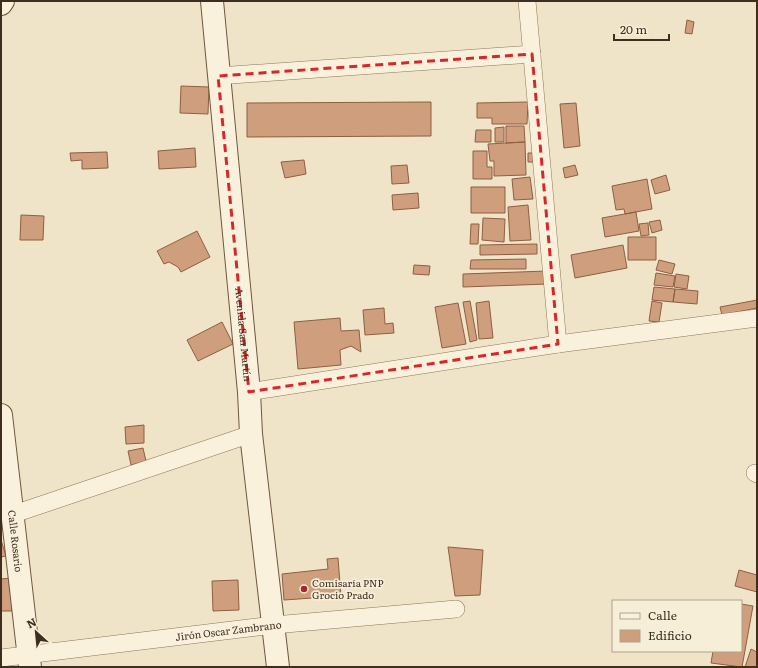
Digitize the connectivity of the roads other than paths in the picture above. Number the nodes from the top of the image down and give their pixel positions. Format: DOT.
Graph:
graph roads {
  1 [pos="3,1"];
  2 [pos="212,1"];
  3 [pos="527,1"];
  4 [pos="1,4"];
  5 [pos="532,54"];
  6 [pos="218,76"];
  7 [pos="757,318"];
  8 [pos="558,344"];
  9 [pos="249,392"];
  10 [pos="1,415"];
  11 [pos="251,434"];
  12 [pos="11,515"];
  13 [pos="456,609"];
  14 [pos="274,624"];
  15 [pos="1,658"];
  16 [pos="29,661"];
  17 [pos="278,667"];
  1 -- 4 [label="main road"];
  2 -- 6 [label="main road, Avenida San Martín"];
  3 -- 5 [label="street"];
  5 -- 6 [label="street"];
  5 -- 8 [label="street"];
  6 -- 9 [label="main road, Avenida San Martín"];
  7 -- 8 [label="street"];
  8 -- 9 [label="street"];
  9 -- 11 [label="main road, Avenida San Martín"];
  10 -- 12 [label="main road, Calle Rosario"];
  11 -- 12 [label="street"];
  11 -- 14 [label="main road, Avenida San Martín"];
  12 -- 16 [label="main road, Calle Rosario"];
  13 -- 14 [label="street, Jirón Oscar Zambrano"];
  14 -- 16 [label="street, Jirón Oscar Zambrano"];
  14 -- 17 [label="main road, Avenida San Martín"];
  15 -- 16 [label="street, Jirón Oscar Zambrano"];
}
